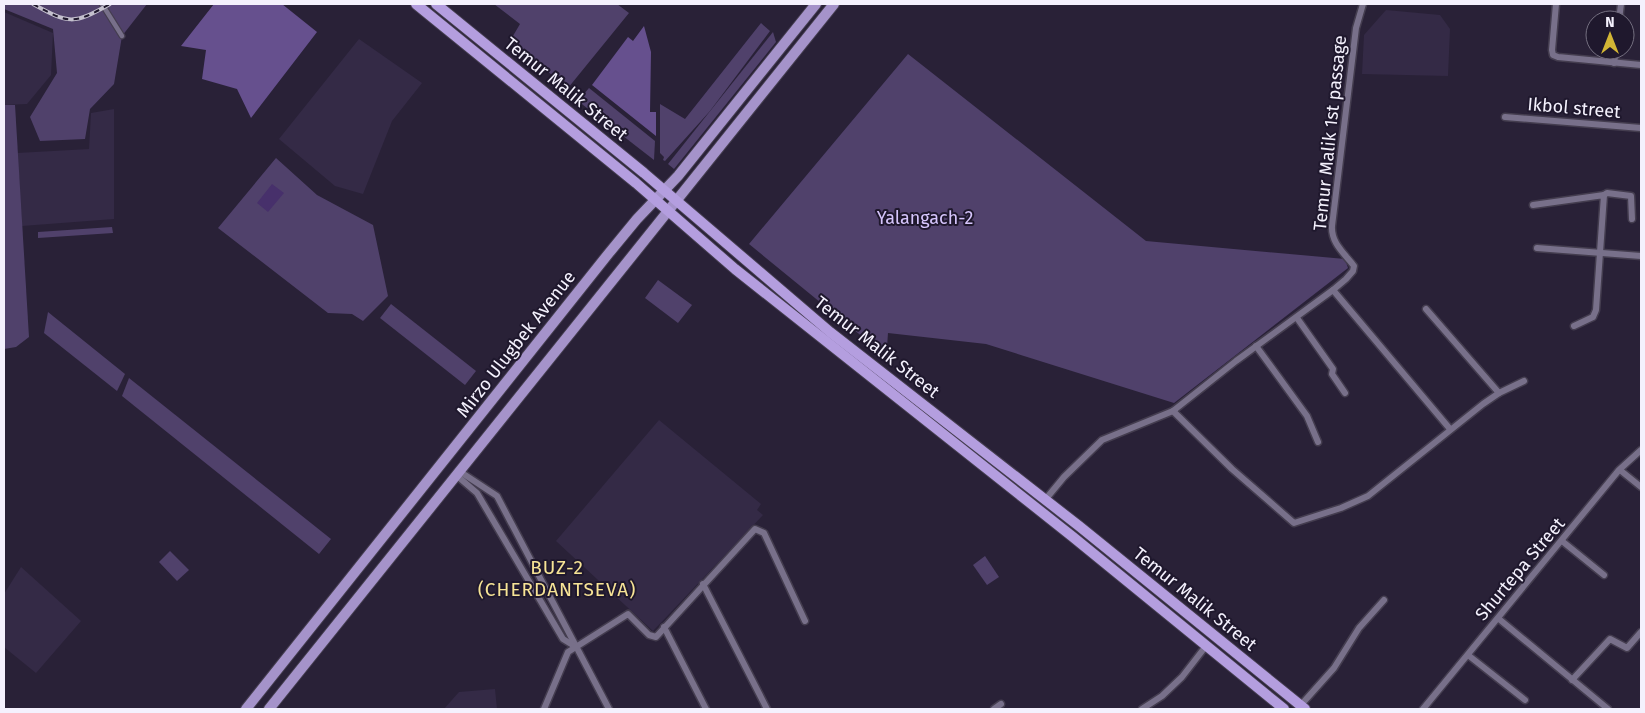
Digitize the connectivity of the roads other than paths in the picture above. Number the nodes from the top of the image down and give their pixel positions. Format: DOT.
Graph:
graph roads {
  1 [pos="102,4"];
  2 [pos="416,4"];
  3 [pos="436,4"];
  4 [pos="816,4"];
  5 [pos="834,4"];
  6 [pos="1363,4"];
  7 [pos="1556,4"];
  8 [pos="122,36"];
  9 [pos="1614,62"];
  10 [pos="1641,65"];
  11 [pos="746,91"];
  12 [pos="757,100"];
  13 [pos="1505,117"];
  14 [pos="1641,128"];
  15 [pos="665,190"];
  16 [pos="1604,195"];
  17 [pos="656,200"];
  18 [pos="676,200"];
  19 [pos="1534,205"];
  20 [pos="667,210"];
  21 [pos="1632,219"];
  22 [pos="1537,248"];
  23 [pos="1601,253"];
  24 [pos="1641,256"];
  25 [pos="1333,290"];
  26 [pos="1426,309"];
  27 [pos="1297,318"];
  28 [pos="1574,326"];
  29 [pos="543,337"];
  30 [pos="1256,346"];
  31 [pos="557,348"];
  32 [pos="1524,381"];
  33 [pos="499,393"];
  34 [pos="1499,393"];
  35 [pos="1345,394"];
  36 [pos="512,404"];
  37 [pos="1173,411"];
  38 [pos="1450,429"];
  39 [pos="1318,442"];
  40 [pos="1641,450"];
  41 [pos="1620,470"];
  42 [pos="458,473"];
  43 [pos="1641,487"];
  44 [pos="1045,500"];
  45 [pos="387,533"];
  46 [pos="1562,541"];
  47 [pos="401,544"];
  48 [pos="1604,575"];
  49 [pos="703,584"];
  50 [pos="1384,600"];
  51 [pos="1499,619"];
  52 [pos="806,621"];
  53 [pos="664,627"];
  54 [pos="1641,632"];
  55 [pos="1206,646"];
  56 [pos="576,647"];
  57 [pos="1468,655"];
  58 [pos="1572,680"];
  59 [pos="1525,700"];
  60 [pos="1001,704"];
  61 [pos="1302,707"];
  62 [pos="246,709"];
  63 [pos="269,709"];
  64 [pos="544,709"];
  65 [pos="609,709"];
  66 [pos="706,709"];
  67 [pos="767,709"];
  68 [pos="994,709"];
  69 [pos="1142,709"];
  70 [pos="1284,709"];
  71 [pos="1424,709"];
  72 [pos="1608,709"];
  1 -- 8 [label="street"];
  2 -- 17 [label="highway, Temur Malik Street"];
  3 -- 15 [label="highway, Temur Malik Street"];
  4 -- 11 [label="main road, Mirzo Ulugbek Avenue"];
  5 -- 12 [label="main road, Mirzo Ulugbek Avenue"];
  6 -- 25 [label="street, Temur Malik 1st passage"];
  7 -- 9 [label="street"];
  9 -- 10 [label="street"];
  11 -- 12 [label="main road"];
  11 -- 15 [label="main road, Mirzo Ulugbek Avenue"];
  12 -- 18 [label="main road, Mirzo Ulugbek Avenue"];
  13 -- 14 [label="street, Ikbol street"];
  15 -- 17 [label="main road, Mirzo Ulugbek Avenue"];
  15 -- 18 [label="highway, Temur Malik Street"];
  16 -- 19 [label="street"];
  16 -- 21 [label="street"];
  16 -- 23 [label="street"];
  17 -- 20 [label="highway, Temur Malik Street"];
  17 -- 29 [label="main road, Mirzo Ulugbek Avenue"];
  18 -- 20 [label="main road, Mirzo Ulugbek Avenue"];
  18 -- 44 [label="highway, Temur Malik Street"];
  20 -- 31 [label="main road, Mirzo Ulugbek Avenue"];
  20 -- 55 [label="highway, Temur Malik Street"];
  22 -- 23 [label="street"];
  23 -- 24 [label="street"];
  23 -- 28 [label="street"];
  25 -- 27 [label="street, Temur Malik 1st passage"];
  25 -- 38 [label="street"];
  26 -- 34 [label="street"];
  27 -- 30 [label="street, Temur Malik 1st passage"];
  27 -- 35 [label="street"];
  29 -- 31 [label="main road"];
  29 -- 33 [label="main road, Mirzo Ulugbek Avenue"];
  30 -- 37 [label="street, Temur Malik 1st passage"];
  30 -- 39 [label="street"];
  31 -- 36 [label="main road, Mirzo Ulugbek Avenue"];
  32 -- 34 [label="street"];
  33 -- 36 [label="main road"];
  33 -- 45 [label="main road, Mirzo Ulugbek Avenue"];
  34 -- 38 [label="street"];
  36 -- 42 [label="main road, Mirzo Ulugbek Avenue"];
  37 -- 38 [label="street"];
  37 -- 44 [label="street, Temur Malik 1st passage"];
  40 -- 41 [label="street, Shurtepa Street"];
  41 -- 43 [label="street"];
  41 -- 46 [label="street, Shurtepa Street"];
  42 -- 47 [label="main road, Mirzo Ulugbek Avenue"];
  42 -- 56 [label="street"];
  42 -- 56 [label="street"];
  44 -- 61 [label="highway, Temur Malik Street"];
  45 -- 47 [label="main road"];
  45 -- 62 [label="main road, Mirzo Ulugbek Avenue"];
  46 -- 48 [label="street"];
  46 -- 51 [label="street, Shurtepa Street"];
  47 -- 63 [label="main road, Mirzo Ulugbek Avenue"];
  49 -- 52 [label="street"];
  49 -- 53 [label="street"];
  49 -- 67 [label="street"];
  50 -- 61 [label="street"];
  51 -- 57 [label="street, Shurtepa Street"];
  51 -- 58 [label="street"];
  53 -- 56 [label="street"];
  53 -- 66 [label="street"];
  54 -- 58 [label="street"];
  55 -- 69 [label="street"];
  55 -- 70 [label="highway, Temur Malik Street"];
  56 -- 64 [label="street"];
  56 -- 65 [label="street"];
  57 -- 59 [label="street"];
  57 -- 71 [label="street, Shurtepa Street"];
  58 -- 72 [label="street"];
  60 -- 68 [label="street"];
}
